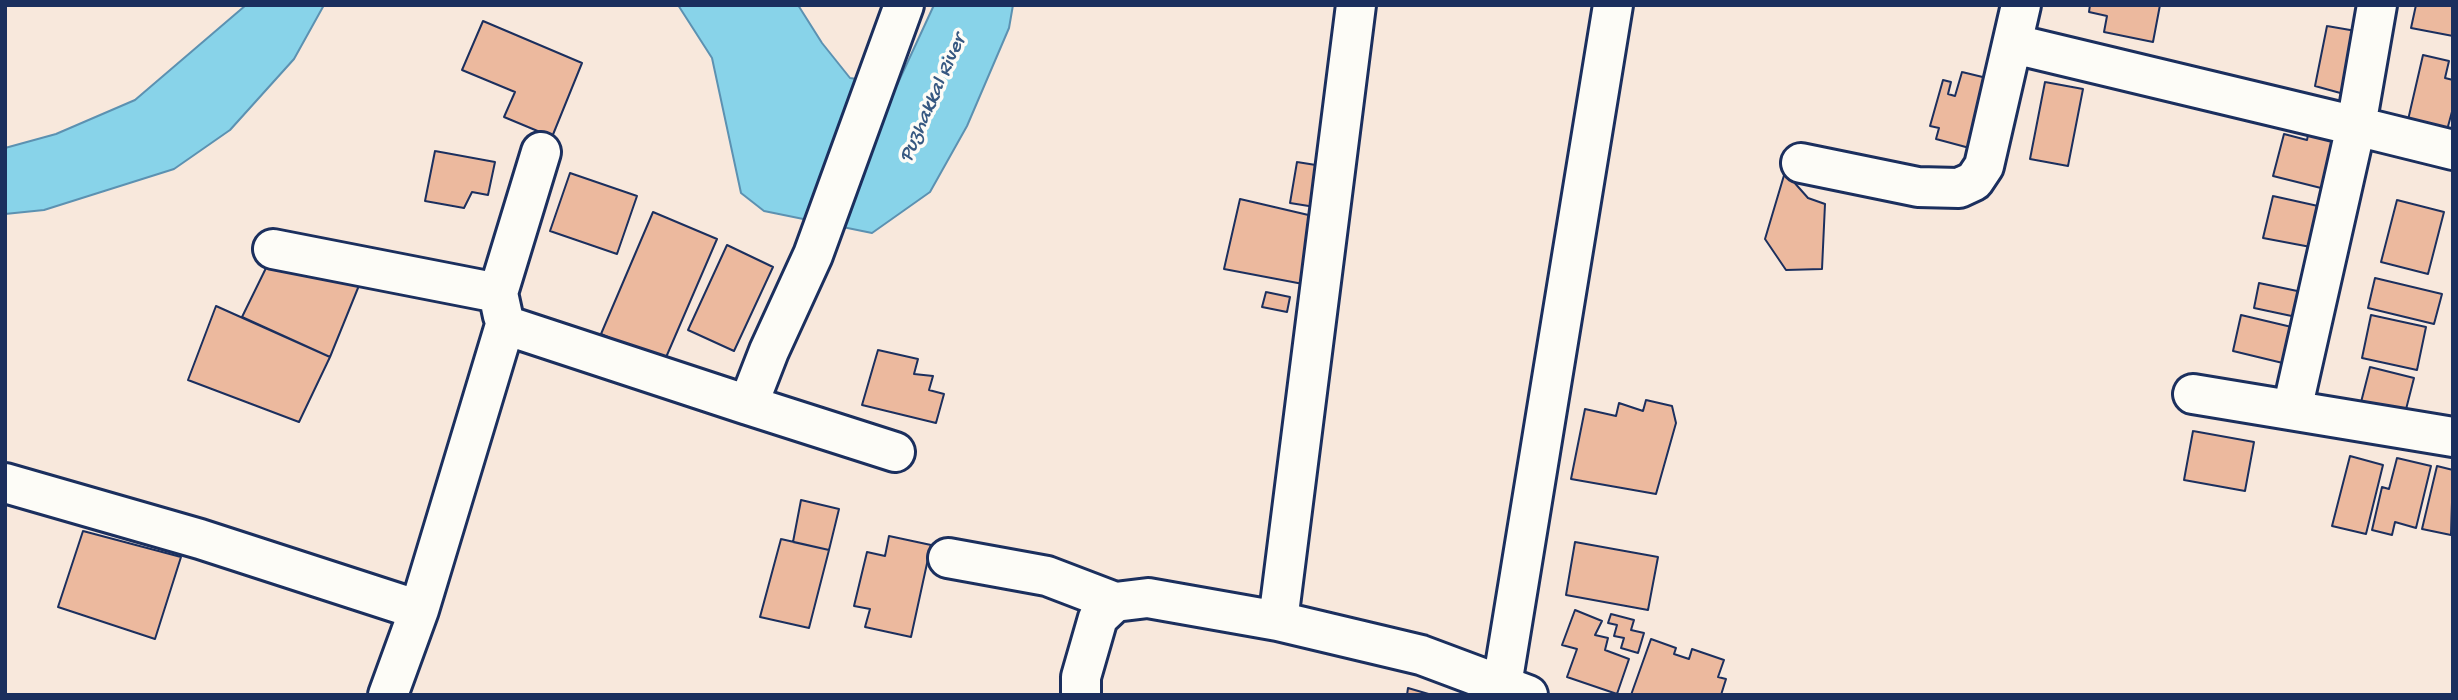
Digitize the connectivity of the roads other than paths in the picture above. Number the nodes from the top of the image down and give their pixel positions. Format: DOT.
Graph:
graph roads {
  1 [pos="904,5"];
  2 [pos="1356,5"];
  3 [pos="1613,5"];
  4 [pos="2021,5"];
  5 [pos="2377,5"];
  6 [pos="2014,44"];
  7 [pos="2356,125"];
  8 [pos="2453,150"];
  9 [pos="541,152"];
  10 [pos="1801,163"];
  11 [pos="273,249"];
  12 [pos="502,309"];
  13 [pos="2193,394"];
  14 [pos="748,405"];
  15 [pos="2292,410"];
  16 [pos="2453,437"];
  17 [pos="895,452"];
  18 [pos="5,483"];
  19 [pos="948,558"];
  20 [pos="1115,602"];
  21 [pos="419,610"];
  22 [pos="1278,621"];
  23 [pos="1515,690"];
  24 [pos="388,695"];
  25 [pos="1081,695"];
  1 -- 14 [label="street"];
  2 -- 22 [label="street"];
  3 -- 23 [label="street"];
  4 -- 6 [label="street"];
  5 -- 7 [label="street"];
  6 -- 7 [label="street"];
  6 -- 10 [label="street"];
  7 -- 8 [label="street"];
  7 -- 15 [label="street"];
  9 -- 12 [label="street"];
  11 -- 12 [label="street"];
  12 -- 14 [label="street"];
  12 -- 21 [label="street"];
  13 -- 15 [label="street"];
  14 -- 17 [label="street"];
  15 -- 16 [label="street"];
  18 -- 21 [label="street"];
  19 -- 20 [label="street"];
  20 -- 22 [label="street"];
  20 -- 25 [label="street"];
  21 -- 24 [label="street"];
  22 -- 23 [label="street"];
}
